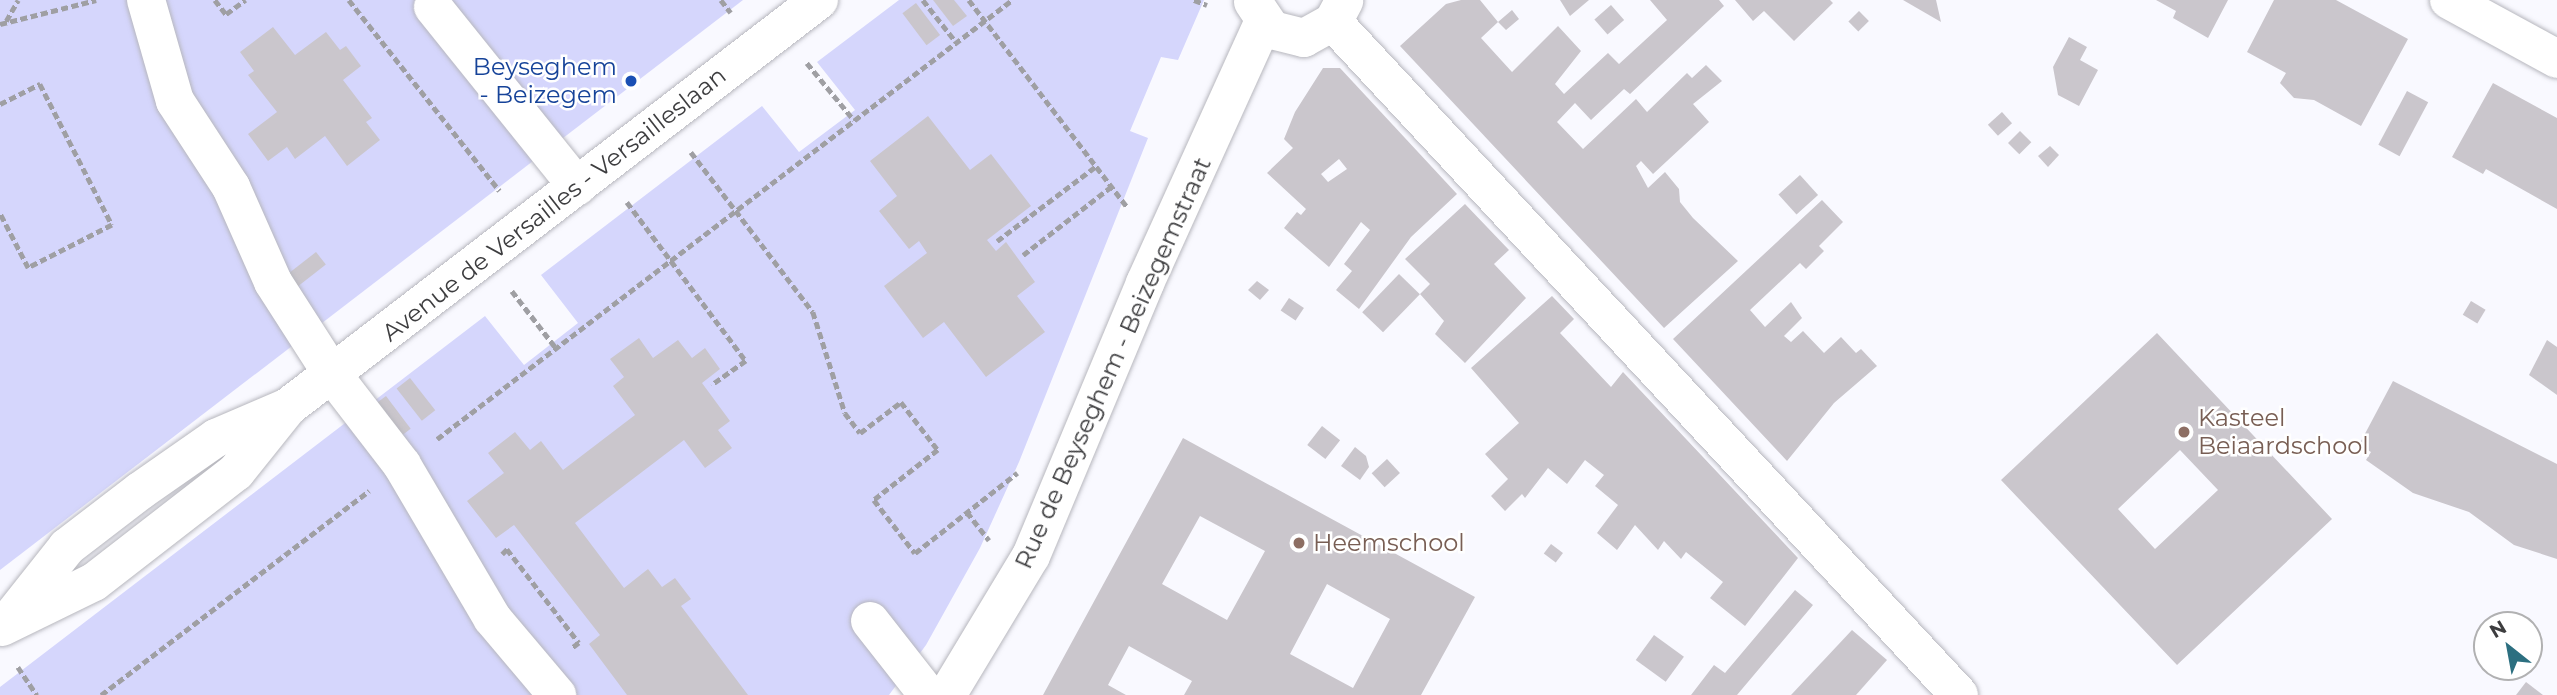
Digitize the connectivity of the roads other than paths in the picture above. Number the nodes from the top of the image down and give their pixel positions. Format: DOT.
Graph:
graph roads {
  1 [pos="146,0"];
  2 [pos="819,0"];
  3 [pos="2449,0"];
  4 [pos="433,7"];
  5 [pos="1258,11"];
  6 [pos="1338,11"];
  7 [pos="2557,59"];
  8 [pos="577,186"];
  9 [pos="332,374"];
  10 [pos="870,621"];
  11 [pos="3,626"];
  12 [pos="557,695"];
  13 [pos="928,695"];
  14 [pos="947,695"];
  15 [pos="1959,695"];
  1 -- 9 [label="street"];
  2 -- 8 [label="street, Avenue de Versailles - Versailleslaan"];
  3 -- 7 [label="street"];
  4 -- 8 [label="street"];
  5 -- 6 [label="street, Rue de Beyseghem - Beizegemstraat"];
  5 -- 14 [label="street, Rue de Beyseghem - Beizegemstraat"];
  6 -- 15 [label="street"];
  8 -- 9 [label="street, Avenue de Versailles - Versailleslaan"];
  9 -- 11 [label="street, Avenue de Versailles - Versailleslaan"];
  9 -- 12 [label="street"];
  10 -- 13 [label="street"];
}
